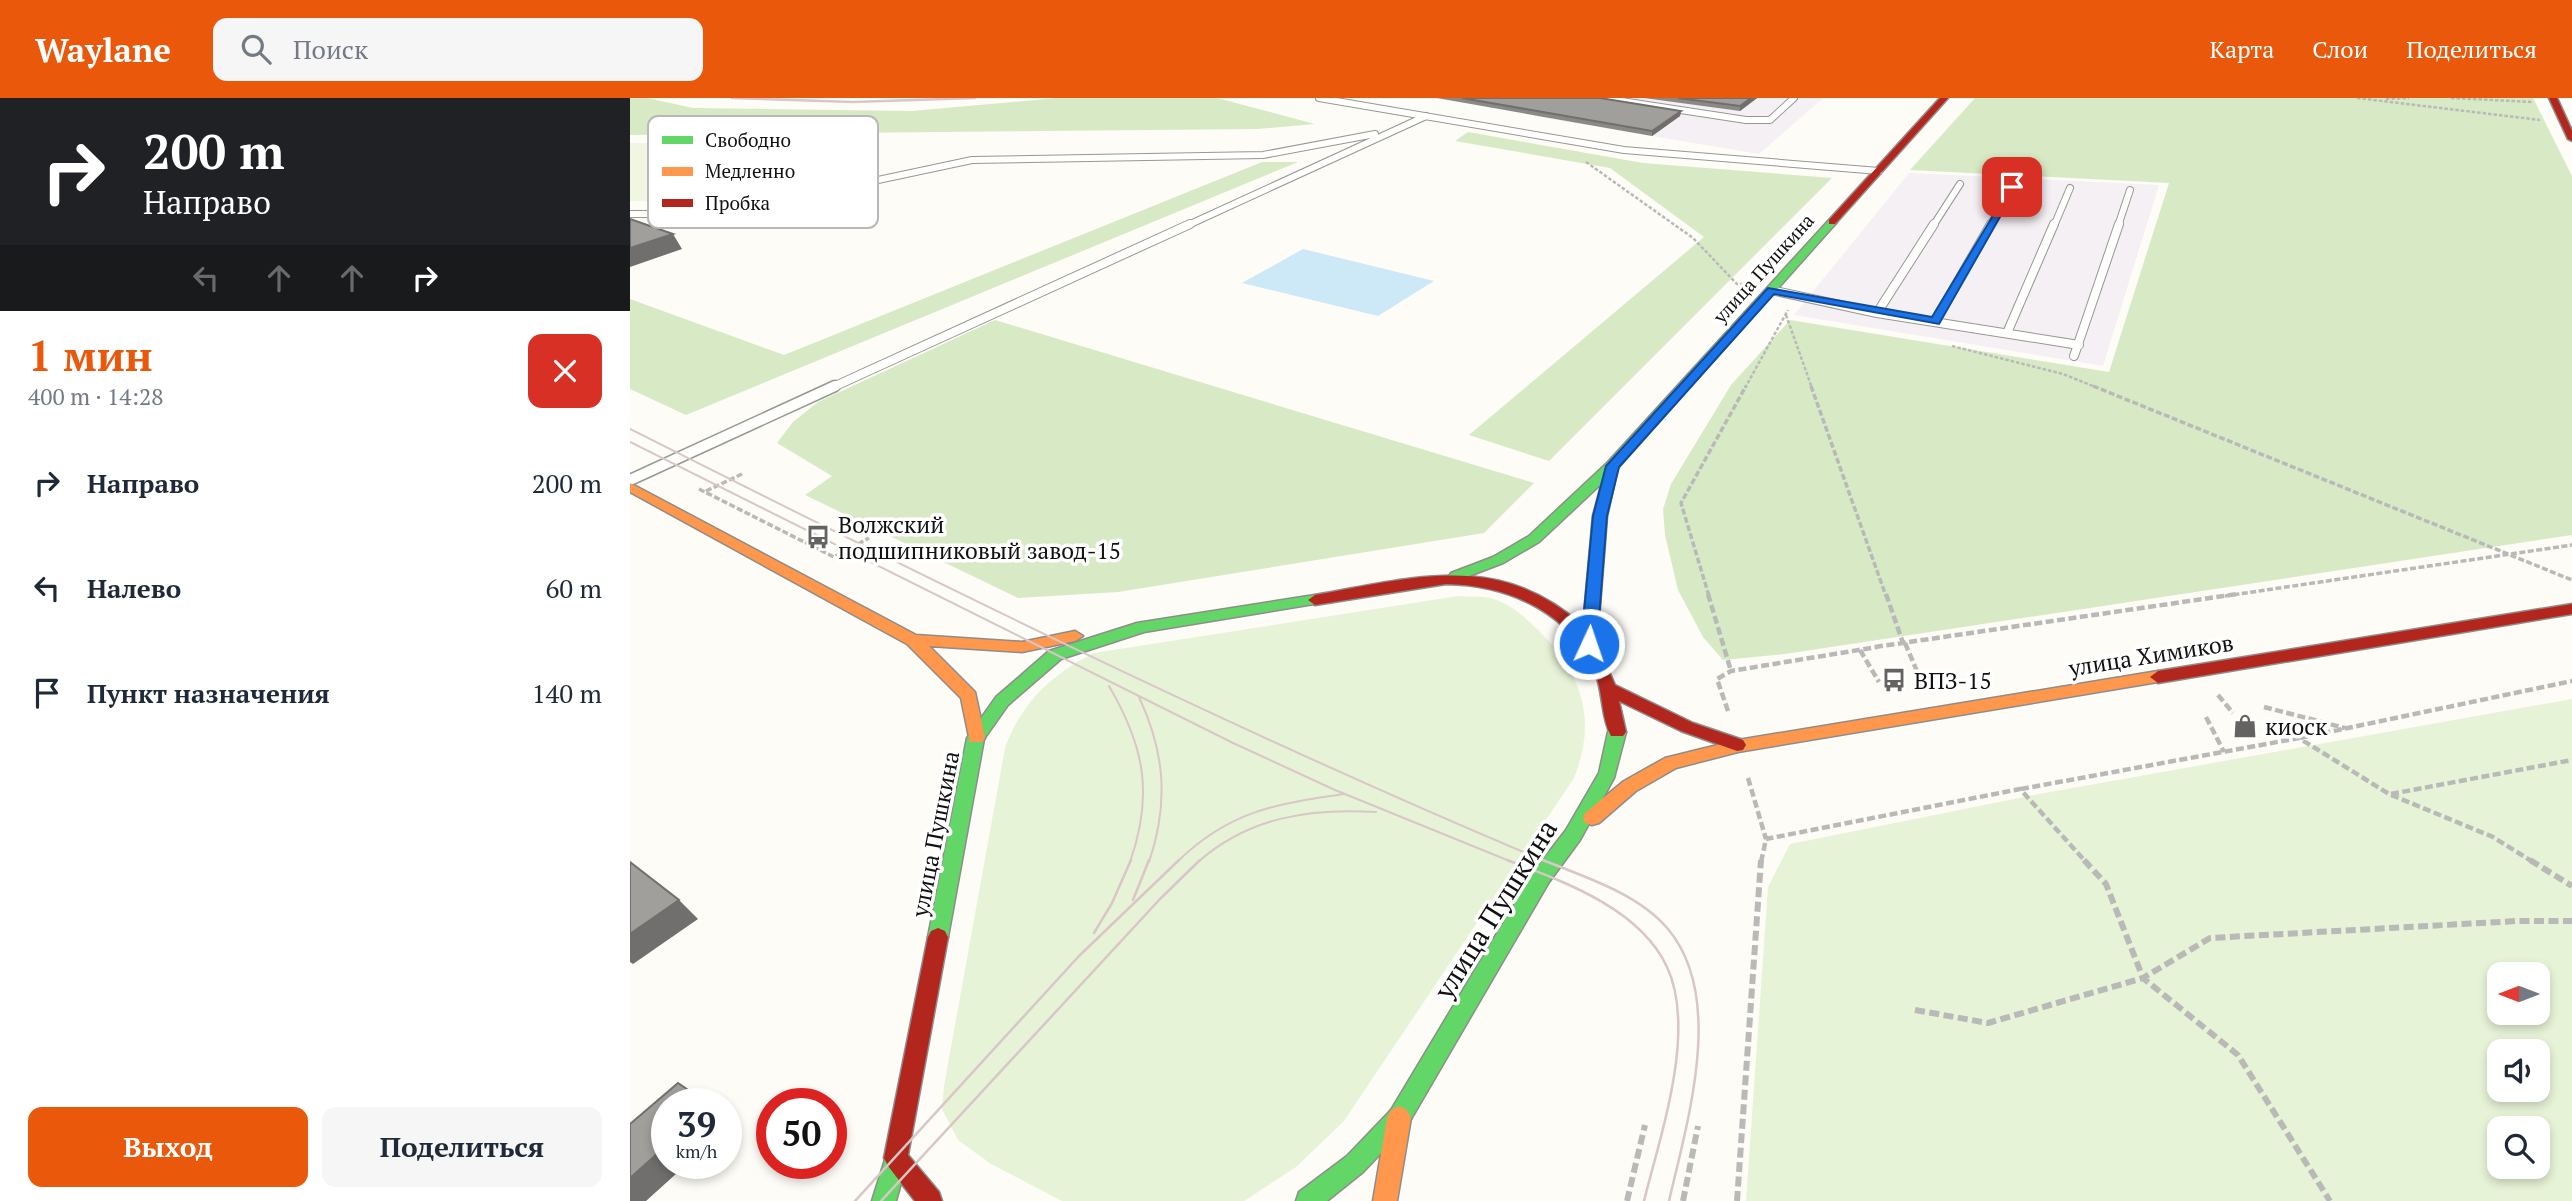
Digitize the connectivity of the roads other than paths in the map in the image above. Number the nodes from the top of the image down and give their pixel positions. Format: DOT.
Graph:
graph roads {
  1 [pos="1319,98"];
  2 [pos="1602,98"];
  3 [pos="1794,98"];
  4 [pos="1944,98"];
  5 [pos="2554,101"];
  6 [pos="1426,117"];
  7 [pos="2568,124"];
  8 [pos="1396,130"];
  9 [pos="2572,139"];
  10 [pos="1879,170"];
  11 [pos="878,180"];
  12 [pos="1961,184"];
  13 [pos="2012,187"];
  14 [pos="2070,188"];
  15 [pos="2130,190"];
  16 [pos="630,214"];
  17 [pos="648,214"];
  18 [pos="1773,289"];
  19 [pos="1877,313"];
  20 [pos="1935,321"];
  21 [pos="2007,333"];
  22 [pos="2079,345"];
  23 [pos="2074,356"];
  24 [pos="1612,466"];
  25 [pos="630,480"];
  26 [pos="630,487"];
  27 [pos="1448,579"];
  28 [pos="2572,609"];
  29 [pos="1142,627"];
  30 [pos="913,640"];
  31 [pos="1589,644"];
  32 [pos="1610,689"];
  33 [pos="976,738"];
  34 [pos="1738,746"];
  35 [pos="1573,835"];
  36 [pos="1399,1118"];
  37 [pos="896,1158"];
  38 [pos="884,1201"];
  39 [pos="930,1201"];
  40 [pos="1308,1201"];
  41 [pos="1385,1201"];
  1 -- 6 [label="lane"];
  2 -- 3 [label="lane"];
  4 -- 10 [label="main road, улица Пушкина"];
  5 -- 7 [label="main road"];
  6 -- 8 [label="lane"];
  6 -- 10 [label="lane"];
  7 -- 9 [label="main road"];
  8 -- 11 [label="lane"];
  8 -- 25 [label="lane"];
  10 -- 18 [label="main road, улица Пушкина"];
  12 -- 19 [label="lane"];
  13 -- 20 [label="lane"];
  14 -- 21 [label="lane"];
  15 -- 22 [label="lane"];
  16 -- 17 [label="lane"];
  18 -- 19 [label="lane"];
  18 -- 24 [label="main road, улица Пушкина"];
  19 -- 20 [label="lane"];
  20 -- 21 [label="lane"];
  21 -- 22 [label="lane"];
  22 -- 23 [label="lane"];
  24 -- 27 [label="main road, улица Пушкина"];
  24 -- 31 [label="main road, улица Пушкина"];
  26 -- 30 [label="main road"];
  27 -- 29 [label="main road, улица Пушкина"];
  27 -- 31 [label="main road, улица Пушкина"];
  28 -- 34 [label="main road, улица Химиков"];
  29 -- 30 [label="main road"];
  29 -- 33 [label="main road, улица Пушкина"];
  30 -- 33 [label="main road"];
  31 -- 32 [label="main road, улица Пушкина"];
  32 -- 34 [label="main road, улица Химиков"];
  32 -- 35 [label="main road, улица Пушкина"];
  33 -- 37 [label="main road, улица Пушкина"];
  34 -- 35 [label="main road, улица Химиков"];
  35 -- 36 [label="main road, улица Пушкина"];
  36 -- 40 [label="main road, улица Пушкина"];
  36 -- 41 [label="main road"];
  37 -- 38 [label="main road, улица Пушкина"];
  37 -- 39 [label="main road"];
}
